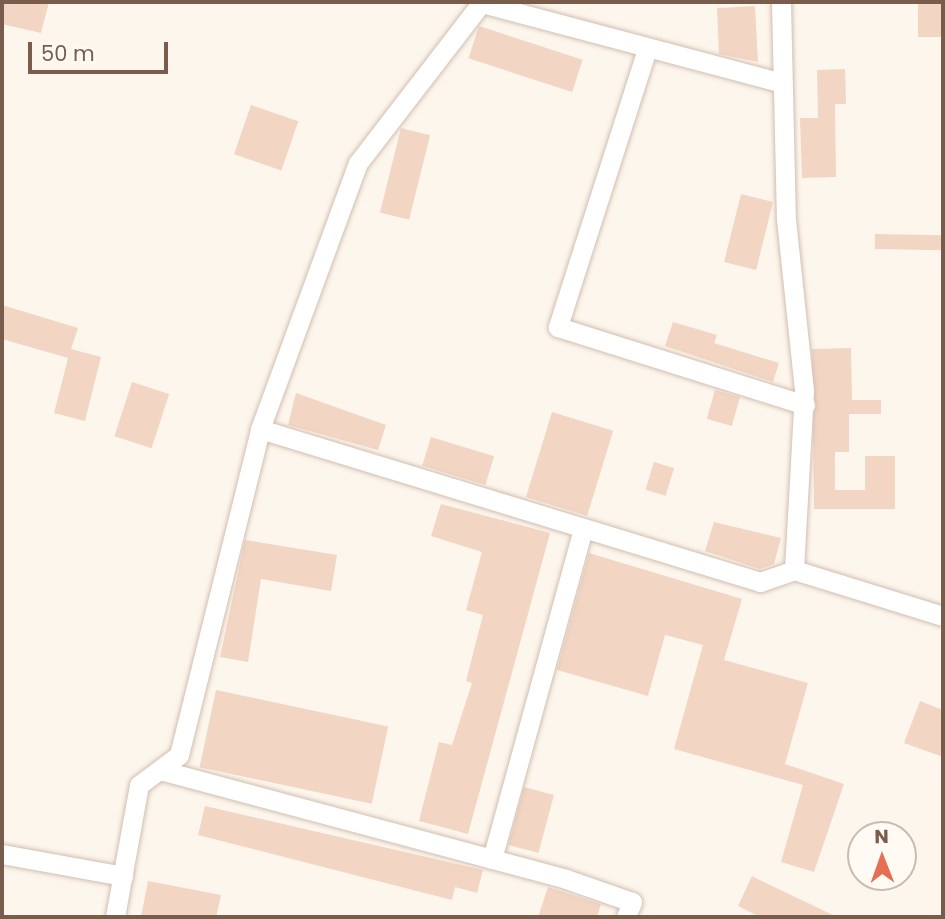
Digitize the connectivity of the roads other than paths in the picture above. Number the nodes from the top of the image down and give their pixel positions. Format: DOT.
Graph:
graph roads {
  1 [pos="480,2"];
  2 [pos="781,2"];
  3 [pos="647,49"];
  4 [pos="782,83"];
  5 [pos="805,405"];
  6 [pos="260,429"];
  7 [pos="583,528"];
  8 [pos="794,570"];
  9 [pos="943,616"];
  10 [pos="159,770"];
  11 [pos="2,855"];
  12 [pos="492,859"];
  13 [pos="122,876"];
  14 [pos="115,917"];
  15 [pos="626,917"];
  1 -- 3 [label="street"];
  1 -- 6 [label="street"];
  2 -- 4 [label="street"];
  3 -- 4 [label="street"];
  3 -- 5 [label="street"];
  4 -- 5 [label="street"];
  5 -- 8 [label="street"];
  6 -- 7 [label="street"];
  6 -- 10 [label="street"];
  7 -- 8 [label="street"];
  7 -- 12 [label="street"];
  8 -- 9 [label="street"];
  10 -- 12 [label="street"];
  10 -- 13 [label="street"];
  11 -- 13 [label="street"];
  12 -- 15 [label="street"];
  13 -- 14 [label="street"];
}
